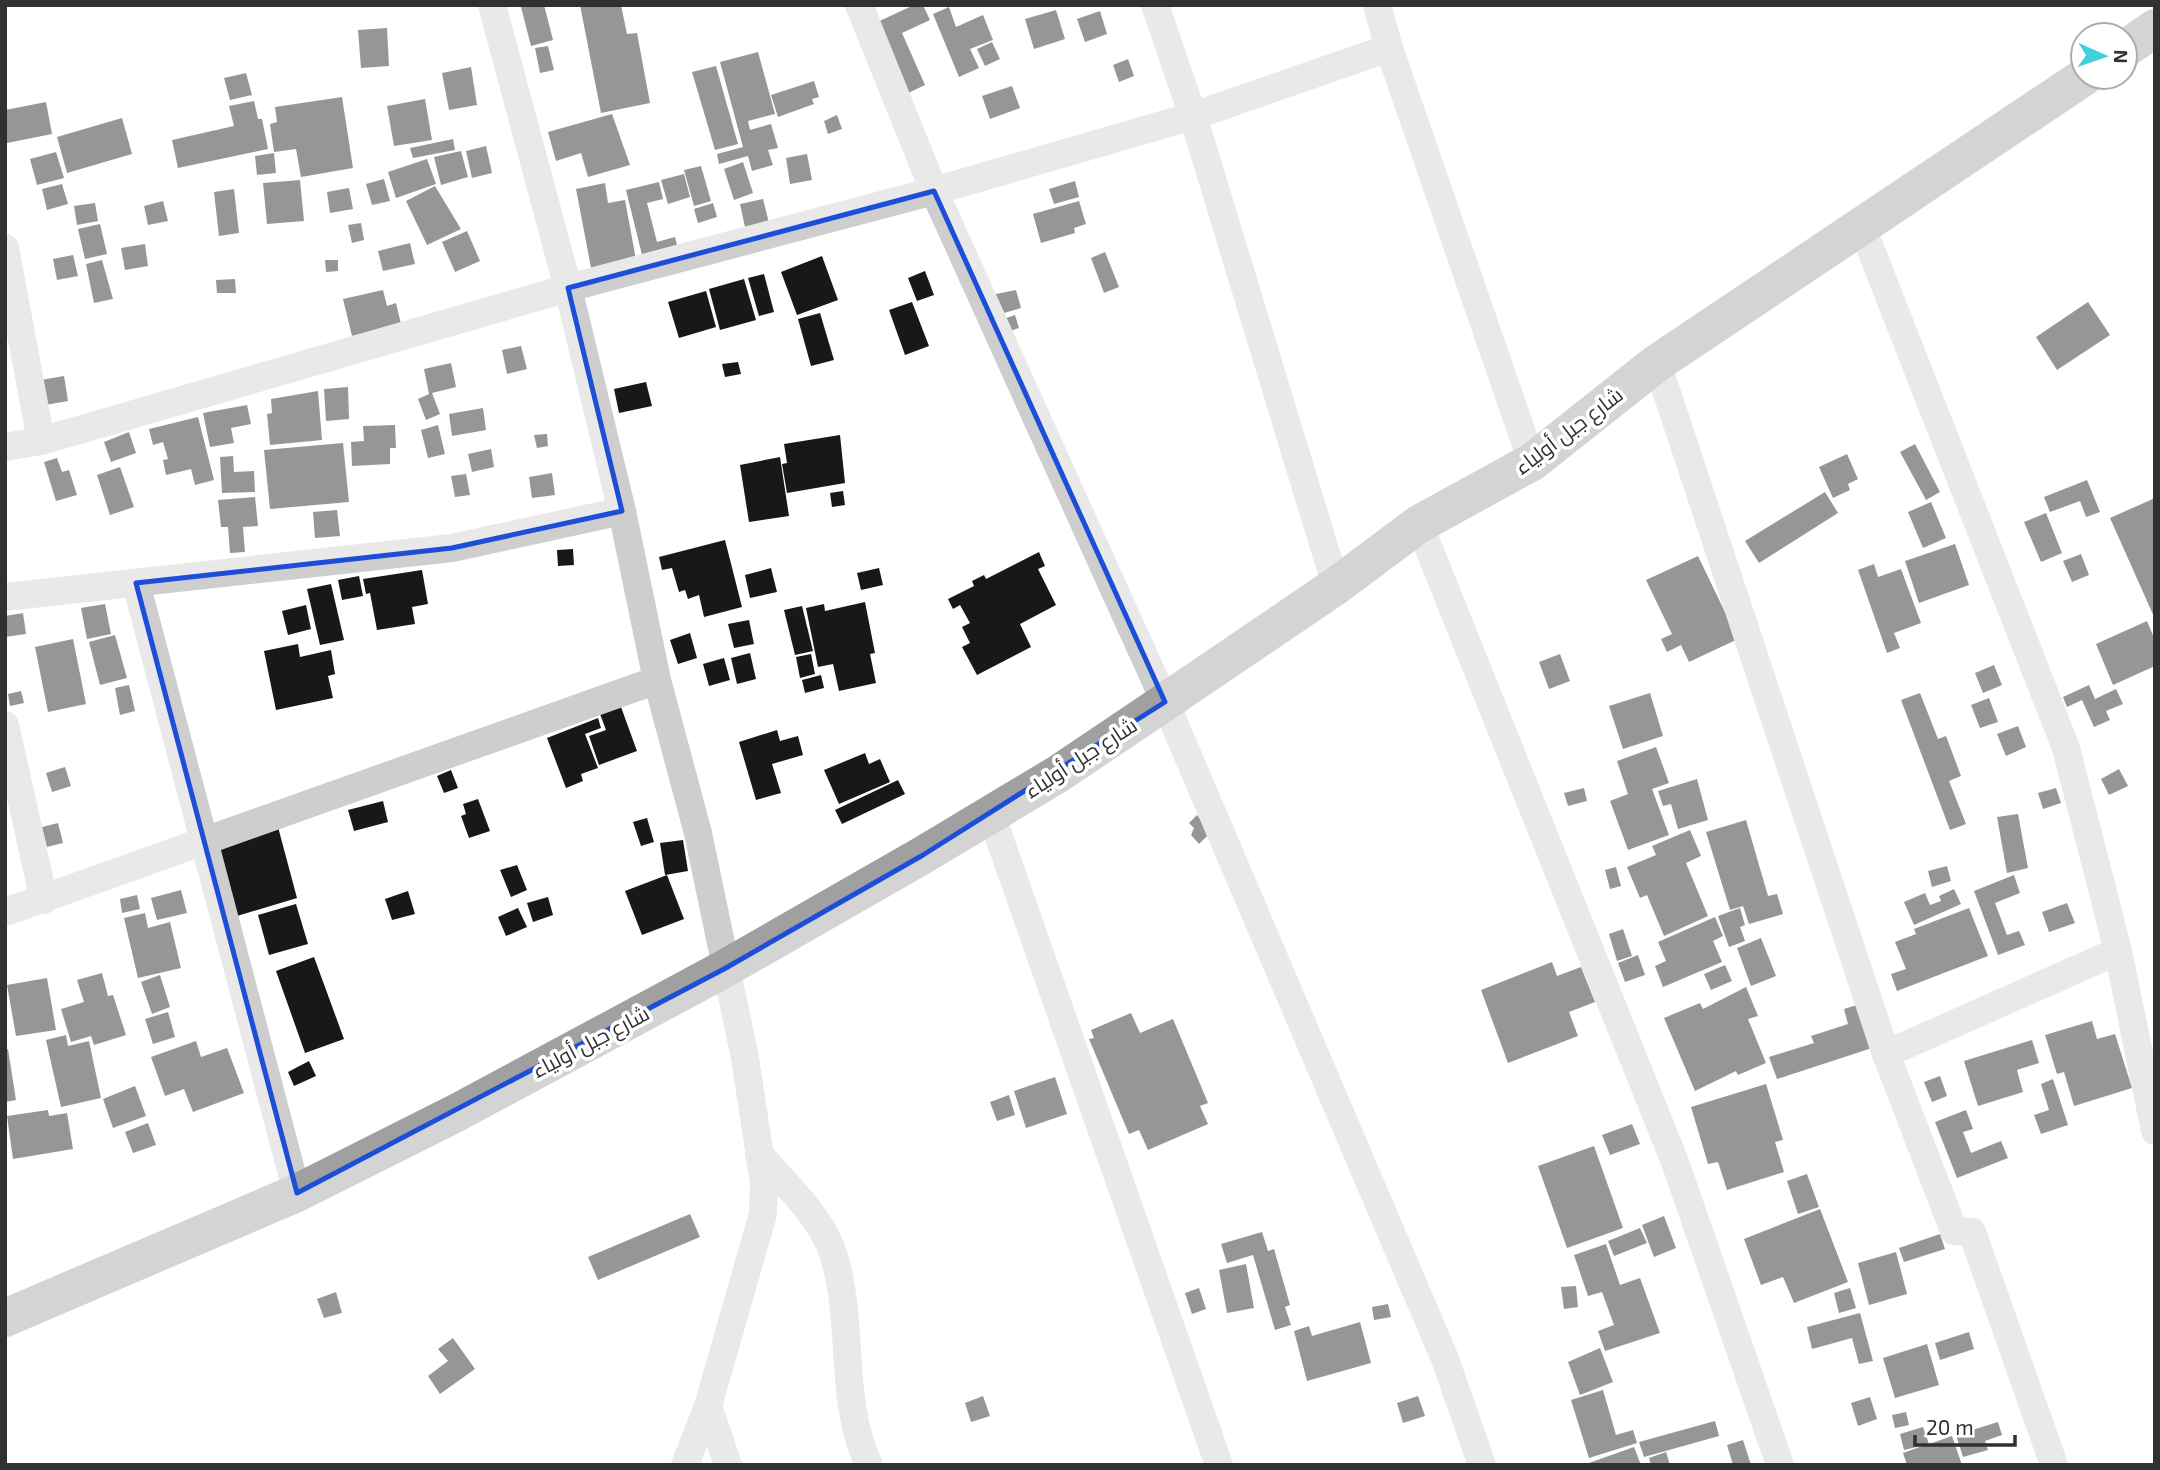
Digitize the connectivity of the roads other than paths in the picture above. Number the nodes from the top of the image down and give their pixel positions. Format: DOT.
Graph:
graph roads {
  1 [pos="492,5"];
  2 [pos="859,5"];
  3 [pos="1155,5"];
  4 [pos="1377,5"];
  5 [pos="2155,28"];
  6 [pos="2139,39"];
  7 [pos="1389,48"];
  8 [pos="2069,87"];
  9 [pos="1192,116"];
  10 [pos="934,191"];
  11 [pos="1862,227"];
  12 [pos="6,256"];
  13 [pos="568,288"];
  14 [pos="1657,363"];
  15 [pos="41,441"];
  16 [pos="5,447"];
  17 [pos="1532,462"];
  18 [pos="622,511"];
  19 [pos="1419,524"];
  20 [pos="136,583"];
  21 [pos="1336,586"];
  22 [pos="5,597"];
  23 [pos="657,680"];
  24 [pos="1165,702"];
  25 [pos="5,725"];
  26 [pos="991,814"];
  27 [pos="204,841"];
  28 [pos="44,900"];
  29 [pos="5,912"];
  30 [pos="2118,951"];
  31 [pos="724,969"];
  32 [pos="1886,1054"];
  33 [pos="2155,1131"];
  34 [pos="759,1154"];
  35 [pos="297,1193"];
  36 [pos="5,1318"];
  37 [pos="708,1406"];
  38 [pos="685,1465"];
  39 [pos="728,1465"];
  40 [pos="869,1465"];
  41 [pos="1219,1465"];
  42 [pos="1482,1465"];
  43 [pos="1780,1465"];
  44 [pos="2054,1465"];
  1 -- 13 [label="street"];
  2 -- 10 [label="street"];
  3 -- 9 [label="street"];
  4 -- 7 [label="street"];
  5 -- 6 [label="highway"];
  7 -- 9 [label="street"];
  7 -- 17 [label="street"];
  8 -- 11 [label="highway, شارع جبل أولياء"];
  9 -- 10 [label="street"];
  9 -- 21 [label="street"];
  10 -- 13 [label="street"];
  10 -- 24 [label="street"];
  11 -- 14 [label="highway, شارع جبل أولياء"];
  11 -- 30 [label="street"];
  12 -- 15 [label="street"];
  13 -- 15 [label="street"];
  13 -- 18 [label="street"];
  14 -- 17 [label="highway, شارع جبل أولياء"];
  14 -- 32 [label="street"];
  15 -- 16 [label="street"];
  17 -- 19 [label="highway, شارع جبل أولياء"];
  18 -- 20 [label="street"];
  18 -- 23 [label="street"];
  19 -- 21 [label="highway, شارع جبل أولياء"];
  19 -- 43 [label="street"];
  20 -- 22 [label="street"];
  20 -- 27 [label="street"];
  21 -- 24 [label="highway, شارع جبل أولياء"];
  23 -- 27 [label="street"];
  23 -- 31 [label="street"];
  24 -- 26 [label="highway, شارع جبل أولياء"];
  24 -- 42 [label="street"];
  25 -- 28 [label="street"];
  26 -- 31 [label="highway, شارع جبل أولياء"];
  26 -- 41 [label="street"];
  27 -- 28 [label="street"];
  27 -- 35 [label="street"];
  28 -- 29 [label="street"];
  30 -- 32 [label="street"];
  30 -- 33 [label="street"];
  31 -- 34 [label="street"];
  31 -- 35 [label="highway, شارع جبل أولياء"];
  32 -- 44 [label="street"];
  34 -- 37 [label="street"];
  34 -- 40 [label="street"];
  35 -- 36 [label="highway, شارع جبل أولياء"];
  37 -- 38 [label="street"];
  37 -- 39 [label="street"];
}
